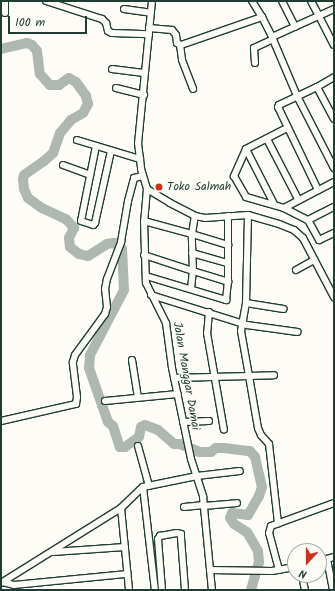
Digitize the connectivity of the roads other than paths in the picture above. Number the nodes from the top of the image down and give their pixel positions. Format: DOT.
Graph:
graph roads {
  1 [pos="5,1"];
  2 [pos="46,1"];
  3 [pos="152,1"];
  4 [pos="252,1"];
  5 [pos="282,1"];
  6 [pos="311,1"];
  7 [pos="124,9"];
  8 [pos="334,9"];
  9 [pos="5,13"];
  10 [pos="151,13"];
  11 [pos="262,17"];
  12 [pos="320,18"];
  13 [pos="295,27"];
  14 [pos="149,31"];
  15 [pos="273,40"];
  16 [pos="180,45"];
  17 [pos="334,45"];
  18 [pos="254,63"];
  19 [pos="112,69"];
  20 [pos="144,73"];
  21 [pos="334,77"];
  22 [pos="317,87"];
  23 [pos="116,88"];
  24 [pos="193,89"];
  25 [pos="144,94"];
  26 [pos="297,96"];
  27 [pos="334,119"];
  28 [pos="287,128"];
  29 [pos="267,139"];
  30 [pos="77,140"];
  31 [pos="96,146"];
  32 [pos="246,149"];
  33 [pos="111,151"];
  34 [pos="140,159"];
  35 [pos="62,165"];
  36 [pos="334,168"];
  37 [pos="90,175"];
  38 [pos="143,176"];
  39 [pos="334,182"];
  40 [pos="147,189"];
  41 [pos="318,190"];
  42 [pos="298,199"];
  43 [pos="274,204"];
  44 [pos="334,207"];
  45 [pos="284,208"];
  46 [pos="248,215"];
  47 [pos="195,216"];
  48 [pos="228,216"];
  49 [pos="308,220"];
  50 [pos="144,221"];
  51 [pos="334,233"];
  52 [pos="192,234"];
  53 [pos="228,245"];
  54 [pos="192,254"];
  55 [pos="144,255"];
  56 [pos="314,260"];
  57 [pos="228,263"];
  58 [pos="296,270"];
  59 [pos="193,272"];
  60 [pos="146,276"];
  61 [pos="228,282"];
  62 [pos="191,289"];
  63 [pos="151,295"];
  64 [pos="334,295"];
  65 [pos="246,303"];
  66 [pos="284,309"];
  67 [pos="209,312"];
  68 [pos="242,323"];
  69 [pos="298,332"];
  70 [pos="132,360"];
  71 [pos="274,374"];
  72 [pos="249,376"];
  73 [pos="214,377"];
  74 [pos="174,378"];
  75 [pos="178,394"];
  76 [pos="138,397"];
  77 [pos="104,401"];
  78 [pos="1,420"];
  79 [pos="209,421"];
  80 [pos="183,422"];
  81 [pos="224,430"];
  82 [pos="138,446"];
  83 [pos="240,471"];
  84 [pos="197,476"];
  85 [pos="146,486"];
  86 [pos="237,503"];
  87 [pos="334,503"];
  88 [pos="204,505"];
  89 [pos="184,507"];
  90 [pos="121,508"];
  91 [pos="278,523"];
  92 [pos="125,547"];
  93 [pos="51,552"];
  94 [pos="334,557"];
  95 [pos="327,559"];
  96 [pos="287,568"];
  97 [pos="210,570"];
  98 [pos="280,570"];
  99 [pos="127,574"];
  100 [pos="2,583"];
  101 [pos="129,590"];
  102 [pos="156,590"];
  103 [pos="162,590"];
  104 [pos="186,590"];
  105 [pos="212,590"];
  106 [pos="333,590"];
  1 -- 9 [label="street"];
  2 -- 14 [label="street"];
  3 -- 10 [label="street, Jalan Manggar Damai"];
  4 -- 11 [label="street"];
  5 -- 13 [label="street"];
  6 -- 12 [label="street"];
  7 -- 10 [label="street"];
  8 -- 12 [label="street"];
  10 -- 14 [label="street, Jalan Manggar Damai"];
  11 -- 15 [label="street"];
  11 -- 16 [label="street"];
  12 -- 13 [label="street"];
  12 -- 17 [label="street"];
  13 -- 15 [label="street"];
  14 -- 16 [label="street"];
  14 -- 20 [label="street, Jalan Manggar Damai"];
  15 -- 18 [label="street"];
  15 -- 26 [label="street"];
  16 -- 24 [label="street"];
  19 -- 20 [label="street"];
  20 -- 25 [label="street, Jalan Manggar Damai"];
  21 -- 22 [label="street"];
  22 -- 26 [label="street"];
  22 -- 27 [label="street"];
  23 -- 25 [label="street"];
  25 -- 34 [label="street, Jalan Manggar Damai"];
  26 -- 28 [label="street"];
  26 -- 36 [label="street"];
  28 -- 29 [label="street"];
  28 -- 41 [label="street"];
  29 -- 32 [label="street"];
  29 -- 42 [label="street"];
  30 -- 31 [label="street"];
  31 -- 33 [label="street"];
  31 -- 37 [label="street"];
  32 -- 43 [label="street"];
  32 -- 43 [label="street"];
  33 -- 34 [label="street"];
  33 -- 37 [label="street"];
  34 -- 38 [label="street, Jalan Manggar Damai"];
  35 -- 37 [label="street"];
  38 -- 40 [label="street, Jalan Manggar Damai"];
  38 -- 78 [label="street"];
  39 -- 41 [label="street"];
  40 -- 47 [label="street"];
  40 -- 50 [label="street, Jalan Manggar Damai"];
  41 -- 42 [label="street"];
  42 -- 45 [label="street"];
  43 -- 45 [label="street"];
  44 -- 49 [label="street"];
  45 -- 49 [label="street"];
  46 -- 48 [label="street"];
  46 -- 56 [label="street"];
  46 -- 65 [label="street"];
  47 -- 48 [label="street"];
  47 -- 52 [label="street"];
  48 -- 53 [label="street"];
  49 -- 51 [label="street"];
  50 -- 52 [label="street"];
  50 -- 55 [label="street, Jalan Manggar Damai"];
  52 -- 53 [label="street"];
  52 -- 54 [label="street"];
  53 -- 57 [label="street"];
  54 -- 57 [label="street"];
  54 -- 59 [label="street"];
  55 -- 59 [label="street"];
  55 -- 60 [label="street, Jalan Manggar Damai"];
  56 -- 58 [label="street"];
  56 -- 64 [label="street"];
  57 -- 61 [label="street"];
  59 -- 61 [label="street"];
  59 -- 62 [label="street"];
  60 -- 62 [label="street"];
  60 -- 63 [label="street, Jalan Manggar Damai"];
  61 -- 62 [label="street"];
  63 -- 67 [label="street"];
  63 -- 74 [label="street, Jalan Manggar Damai"];
  65 -- 66 [label="street"];
  65 -- 68 [label="street"];
  67 -- 68 [label="street"];
  67 -- 73 [label="street"];
  68 -- 69 [label="street"];
  68 -- 72 [label="street"];
  70 -- 76 [label="street"];
  71 -- 72 [label="street"];
  72 -- 73 [label="street"];
  72 -- 91 [label="street"];
  73 -- 74 [label="street"];
  73 -- 81 [label="street"];
  74 -- 75 [label="street, Jalan Manggar Damai"];
  75 -- 76 [label="street"];
  75 -- 80 [label="street, Jalan Manggar Damai"];
  76 -- 77 [label="street"];
  79 -- 80 [label="street"];
  80 -- 84 [label="street, Jalan Manggar Damai"];
  82 -- 85 [label="street"];
  83 -- 84 [label="street"];
  84 -- 85 [label="street"];
  84 -- 88 [label="street, Jalan Manggar Damai"];
  85 -- 90 [label="street"];
  85 -- 102 [label="street"];
  86 -- 88 [label="street"];
  87 -- 91 [label="street"];
  88 -- 89 [label="street"];
  88 -- 97 [label="street, Jalan Manggar Damai"];
  90 -- 92 [label="street"];
  90 -- 93 [label="street"];
  91 -- 98 [label="street"];
  92 -- 93 [label="street"];
  92 -- 99 [label="street"];
  93 -- 100 [label="street"];
  94 -- 95 [label="street"];
  95 -- 106 [label="street"];
  96 -- 98 [label="street"];
  97 -- 98 [label="street"];
  97 -- 105 [label="street, Jalan Manggar Damai"];
  99 -- 100 [label="street"];
  99 -- 101 [label="street"];
  103 -- 104 [label="street"];
}
